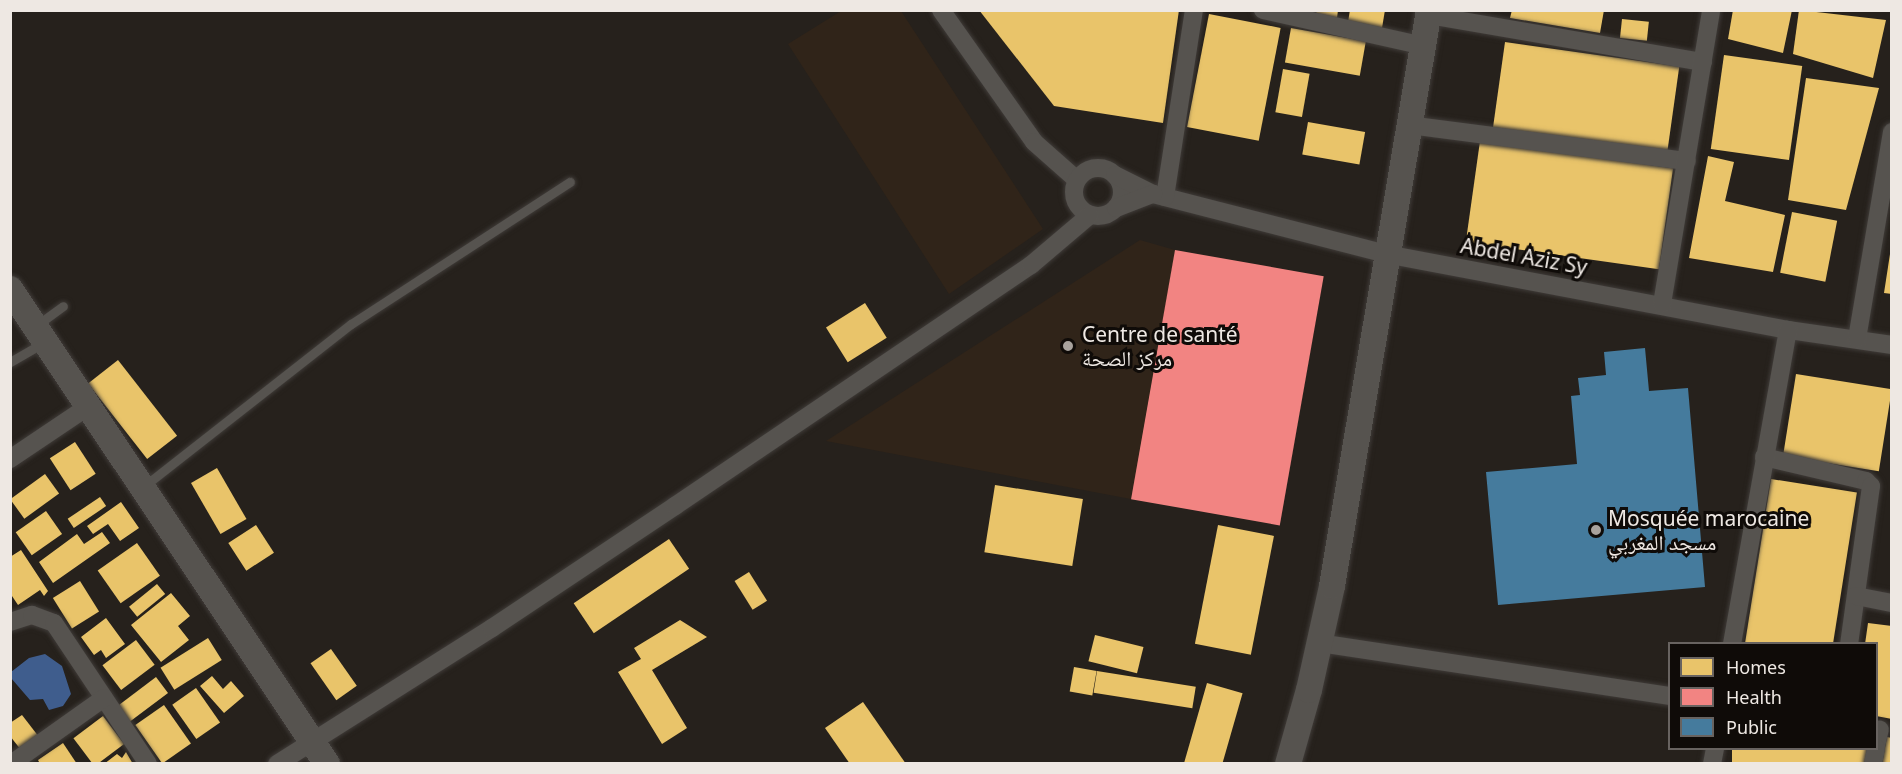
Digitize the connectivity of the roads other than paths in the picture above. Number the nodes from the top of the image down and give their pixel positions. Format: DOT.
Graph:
graph roads {
  1 [pos="942,10"];
  2 [pos="1194,10"];
  3 [pos="1263,10"];
  4 [pos="1711,10"];
  5 [pos="1429,13"];
  6 [pos="1424,46"];
  7 [pos="1703,62"];
  8 [pos="1409,125"];
  9 [pos="1891,142"];
  10 [pos="1687,161"];
  11 [pos="1115,175"];
  12 [pos="1077,180"];
  13 [pos="570,182"];
  14 [pos="1159,195"];
  15 [pos="1116,208"];
  16 [pos="1090,215"];
  17 [pos="1386,254"];
  18 [pos="10,289"];
  19 [pos="1662,304"];
  20 [pos="63,306"];
  21 [pos="1788,330"];
  22 [pos="40,334"];
  23 [pos="1857,339"];
  24 [pos="1892,345"];
  25 [pos="10,362"];
  26 [pos="89,406"];
  27 [pos="1764,457"];
  28 [pos="10,459"];
  29 [pos="143,487"];
  30 [pos="1856,596"];
  31 [pos="1892,603"];
  32 [pos="10,622"];
  33 [pos="1732,642"];
  34 [pos="1849,642"];
  35 [pos="1319,643"];
  36 [pos="1668,696"];
  37 [pos="104,698"];
  38 [pos="312,741"];
  39 [pos="11,764"];
  40 [pos="148,764"];
  41 [pos="277,764"];
  42 [pos="327,764"];
  43 [pos="1287,764"];
  1 -- 12 [label="street"];
  2 -- 14 [label="street"];
  3 -- 6 [label="street"];
  4 -- 7 [label="street"];
  5 -- 6 [label="street"];
  5 -- 7 [label="street"];
  6 -- 8 [label="street"];
  7 -- 10 [label="street"];
  8 -- 10 [label="street"];
  8 -- 17 [label="street"];
  9 -- 23 [label="street"];
  10 -- 19 [label="street"];
  11 -- 12 [label="street"];
  11 -- 14 [label="street, Abdel Aziz Sy"];
  11 -- 15 [label="street"];
  12 -- 16 [label="street"];
  13 -- 29 [label="lane"];
  14 -- 15 [label="street"];
  14 -- 17 [label="street, Abdel Aziz Sy"];
  15 -- 16 [label="street"];
  16 -- 38 [label="street"];
  17 -- 19 [label="street, Abdel Aziz Sy"];
  17 -- 35 [label="street"];
  18 -- 22 [label="street"];
  19 -- 21 [label="street, Abdel Aziz Sy"];
  20 -- 22 [label="lane"];
  21 -- 23 [label="street, Abdel Aziz Sy"];
  21 -- 27 [label="street"];
  22 -- 25 [label="lane"];
  22 -- 26 [label="street"];
  23 -- 24 [label="street, Abdel Aziz Sy"];
  26 -- 28 [label="street"];
  26 -- 29 [label="street"];
  27 -- 30 [label="street"];
  27 -- 33 [label="street"];
  29 -- 38 [label="street"];
  30 -- 31 [label="street"];
  30 -- 34 [label="street"];
  32 -- 37 [label="street"];
  35 -- 36 [label="street"];
  35 -- 43 [label="street"];
  37 -- 39 [label="street"];
  37 -- 40 [label="street"];
  38 -- 41 [label="street"];
  38 -- 42 [label="street"];
}
